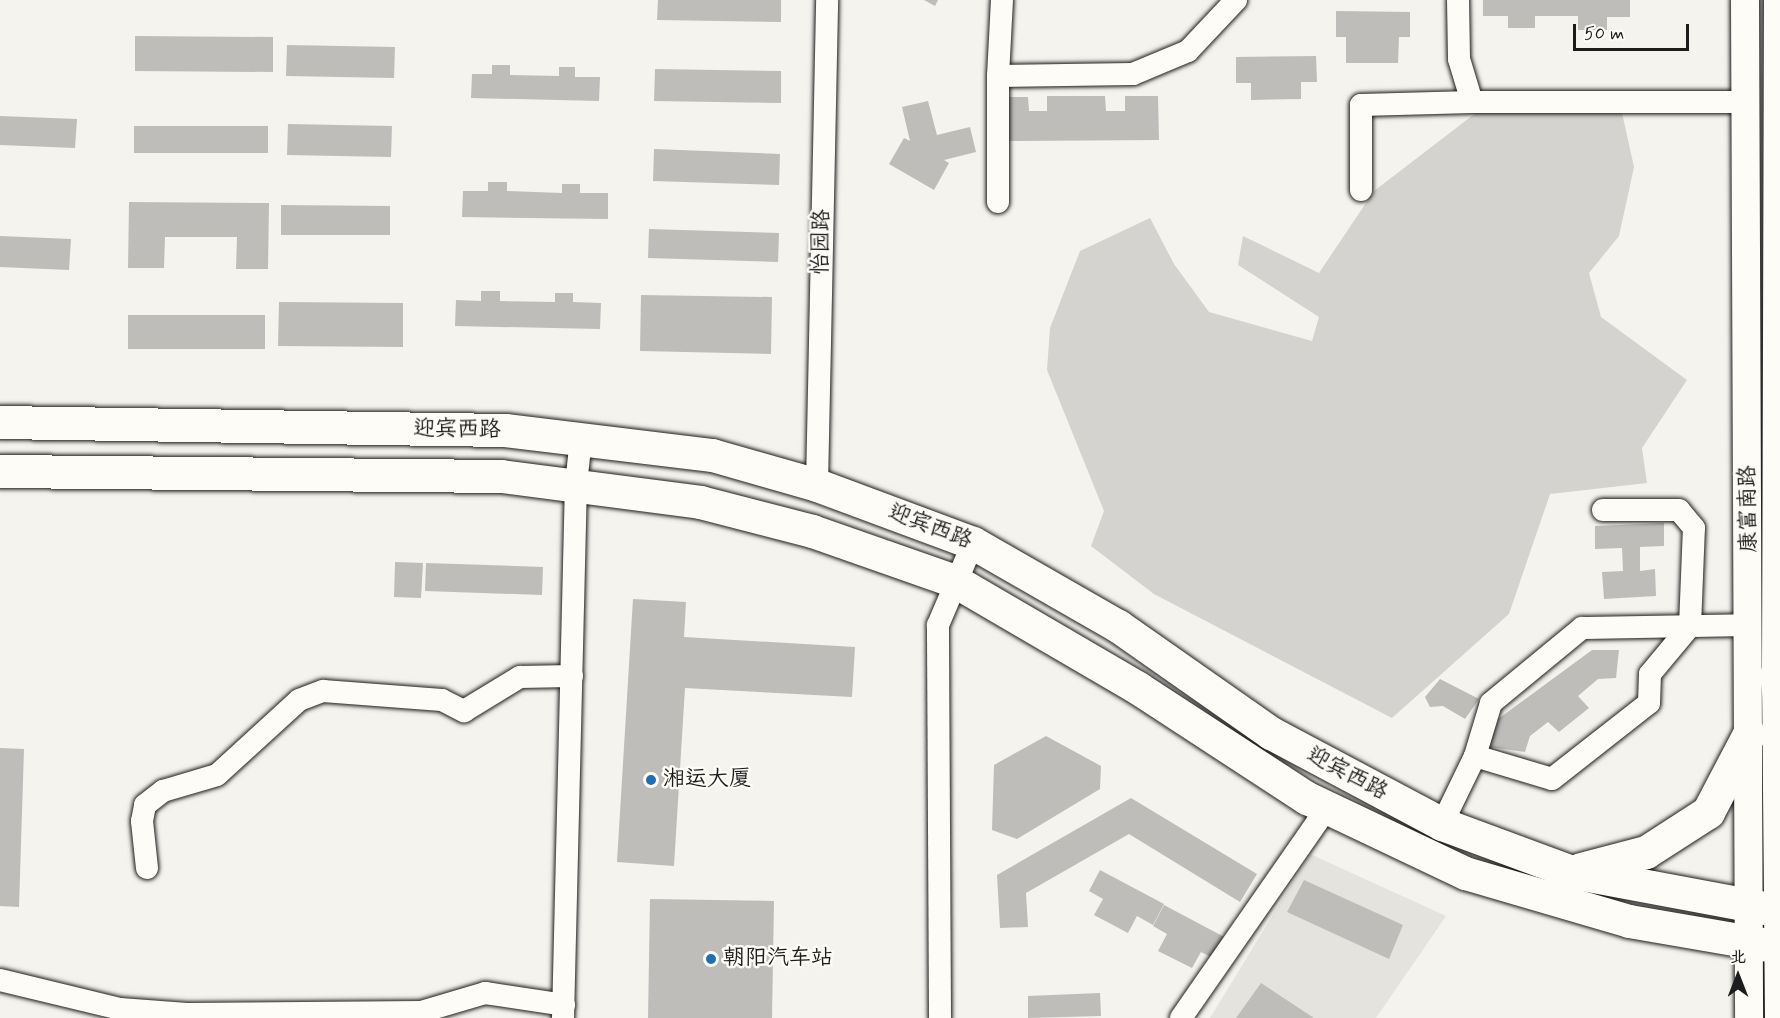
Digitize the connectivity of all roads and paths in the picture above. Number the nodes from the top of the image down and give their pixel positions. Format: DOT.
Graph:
graph roads {
  1 [pos="826,0"];
  2 [pos="1002,0"];
  3 [pos="1236,0"];
  4 [pos="1458,0"];
  5 [pos="1745,0"];
  6 [pos="1778,0"];
  7 [pos="998,76"];
  8 [pos="1472,102"];
  9 [pos="1744,102"];
  10 [pos="1361,190"];
  11 [pos="998,202"];
  12 [pos="1778,371"];
  13 [pos="0,422"];
  14 [pos="581,439"];
  15 [pos="0,471"];
  16 [pos="576,484"];
  17 [pos="817,485"];
  18 [pos="1603,510"];
  19 [pos="973,543"];
  20 [pos="955,581"];
  21 [pos="1750,625"];
  22 [pos="1690,626"];
  23 [pos="572,676"];
  24 [pos="1778,690"];
  25 [pos="1749,734"];
  26 [pos="1475,756"];
  27 [pos="1327,808"];
  28 [pos="1442,825"];
  29 [pos="147,868"];
  30 [pos="1572,872"];
  31 [pos="1769,909"];
  32 [pos="1768,945"];
  33 [pos="0,980"];
  34 [pos="563,1012"];
  35 [pos="940,1018"];
  36 [pos="1181,1018"];
  37 [pos="1749,1018"];
  38 [pos="1779,1018"];
  1 -- 17 [label="street, 怡园路"];
  2 -- 7 [label="street"];
  3 -- 7 [label="street"];
  4 -- 8 [label="street"];
  5 -- 9 [label="main road, 康富南路"];
  6 -- 12 [label="main road, 康富南路"];
  7 -- 11 [label="street"];
  8 -- 9 [label="street"];
  8 -- 10 [label="street"];
  9 -- 21 [label="main road, 康富南路"];
  12 -- 24 [label="main road, 康富南路"];
  13 -- 14 [label="highway, 迎宾西路"];
  14 -- 16 [label="street"];
  14 -- 17 [label="highway, 迎宾西路"];
  15 -- 16 [label="highway, 迎宾西路"];
  16 -- 20 [label="highway, 迎宾西路"];
  16 -- 23 [label="street"];
  17 -- 19 [label="highway, 迎宾西路"];
  18 -- 22 [label="street"];
  19 -- 20 [label="street"];
  19 -- 28 [label="highway, 迎宾西路"];
  20 -- 27 [label="highway, 迎宾西路"];
  20 -- 35 [label="street"];
  21 -- 22 [label="street"];
  21 -- 25 [label="main road, 康富南路"];
  22 -- 26 [label="street"];
  22 -- 26 [label="street"];
  23 -- 29 [label="street"];
  23 -- 34 [label="street"];
  24 -- 31 [label="main road, 康富南路"];
  25 -- 30 [label="highway"];
  25 -- 31 [label="main road, 康富南路"];
  26 -- 28 [label="street"];
  27 -- 32 [label="highway, 迎宾西路"];
  27 -- 36 [label="street"];
  28 -- 30 [label="highway, 迎宾西路"];
  30 -- 31 [label="highway, 迎宾西路"];
  31 -- 32 [label="main road, 康富南路"];
  32 -- 37 [label="main road, 康富南路"];
  32 -- 38 [label="main road, 康富南路"];
  33 -- 34 [label="street"];
}
